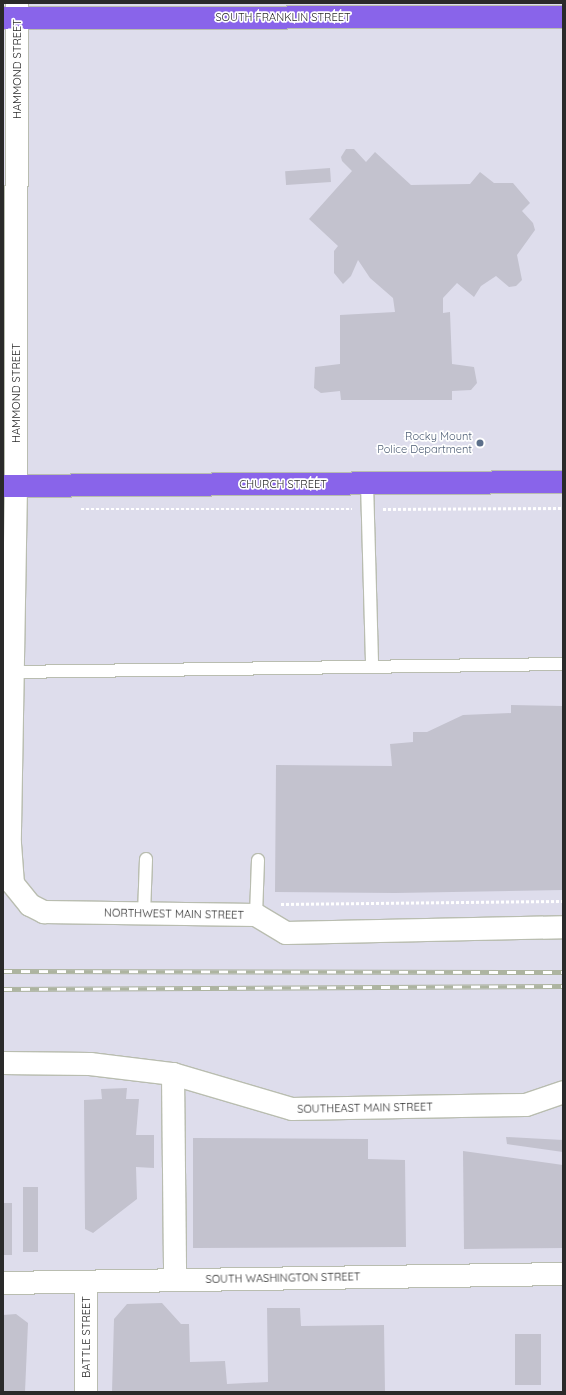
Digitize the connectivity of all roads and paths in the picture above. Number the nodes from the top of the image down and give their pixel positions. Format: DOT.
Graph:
graph roads {
  1 [pos="96,10"];
  2 [pos="221,10"];
  3 [pos="12,13"];
  4 [pos="563,17"];
  5 [pos="563,482"];
  6 [pos="367,483"];
  7 [pos="10,486"];
  8 [pos="563,508"];
  9 [pos="77,509"];
  10 [pos="368,509"];
  11 [pos="563,664"];
  12 [pos="372,667"];
  13 [pos="12,672"];
  14 [pos="6,783"];
  15 [pos="146,859"];
  16 [pos="258,860"];
  17 [pos="563,901"];
  18 [pos="280,904"];
  19 [pos="144,914"];
  20 [pos="256,915"];
  21 [pos="563,927"];
  22 [pos="3,1063"];
  23 [pos="173,1074"];
  24 [pos="563,1092"];
  25 [pos="563,1274"];
  26 [pos="175,1280"];
  27 [pos="86,1282"];
  28 [pos="3,1283"];
  29 [pos="86,1392"];
  1 -- 2 [label="main road, SOUTH FRANKLIN STREET"];
  1 -- 3 [label="main road, SOUTH FRANKLIN STREET"];
  2 -- 4 [label="main road, SOUTH FRANKLIN STREET"];
  3 -- 7 [label="street, HAMMOND STREET"];
  5 -- 6 [label="main road, CHURCH STREET"];
  6 -- 7 [label="main road, CHURCH STREET"];
  6 -- 10 [label="lane"];
  7 -- 13 [label="street, HAMMOND STREET"];
  8 -- 10 [label="path"];
  9 -- 10 [label="path"];
  10 -- 12 [label="lane"];
  11 -- 12 [label="lane"];
  12 -- 13 [label="lane"];
  13 -- 14 [label="street, HAMMOND STREET"];
  14 -- 19 [label="street, NORTHWEST MAIN STREET"];
  15 -- 19 [label="lane"];
  16 -- 20 [label="lane"];
  17 -- 18 [label="path"];
  19 -- 20 [label="street, NORTHWEST MAIN STREET"];
  20 -- 21 [label="street, NORTHWEST MAIN STREET"];
  22 -- 23 [label="street, SOUTHEAST MAIN STREET"];
  23 -- 24 [label="street, SOUTHEAST MAIN STREET"];
  23 -- 26 [label="street"];
  25 -- 26 [label="street, SOUTH WASHINGTON STREET"];
  26 -- 27 [label="street, SOUTH WASHINGTON STREET"];
  27 -- 28 [label="street, SOUTH WASHINGTON STREET"];
  27 -- 29 [label="street, BATTLE STREET"];
}
